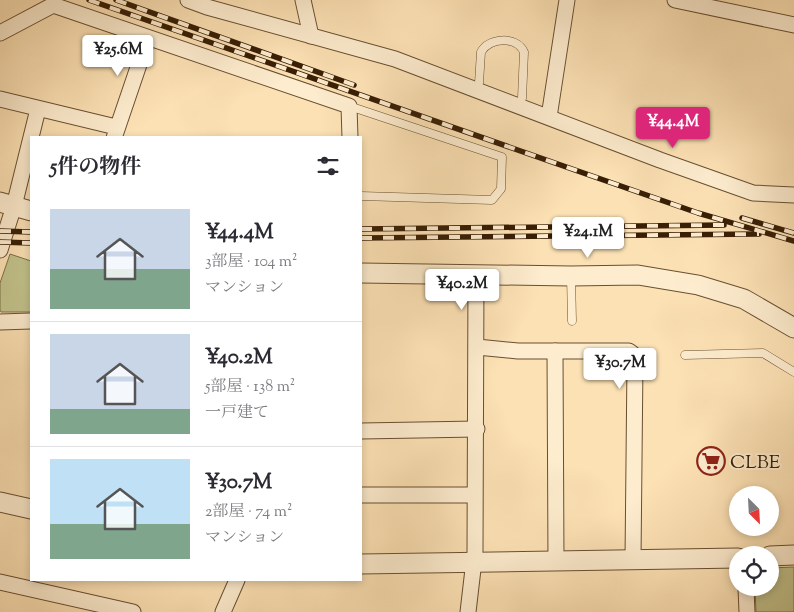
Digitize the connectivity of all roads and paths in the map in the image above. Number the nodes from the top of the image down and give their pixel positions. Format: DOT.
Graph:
graph roads {
  1 [pos="188,0"];
  2 [pos="303,0"];
  3 [pos="567,0"];
  4 [pos="676,0"];
  5 [pos="794,25"];
  6 [pos="0,32"];
  7 [pos="311,36"];
  8 [pos="148,38"];
  9 [pos="476,90"];
  10 [pos="0,99"];
  11 [pos="350,106"];
  12 [pos="519,106"];
  13 [pos="38,110"];
  14 [pos="549,117"];
  15 [pos="115,132"];
  16 [pos="32,136"];
  17 [pos="350,136"];
  18 [pos="30,144"];
  19 [pos="794,195"];
  20 [pos="362,196"];
  21 [pos="15,207"];
  22 [pos="0,250"];
  23 [pos="362,273"];
  24 [pos="476,276"];
  25 [pos="571,276"];
  26 [pos="0,322"];
  27 [pos="30,322"];
  28 [pos="572,322"];
  29 [pos="794,328"];
  30 [pos="477,347"];
  31 [pos="555,351"];
  32 [pos="685,355"];
  33 [pos="794,372"];
  34 [pos="477,429"];
  35 [pos="362,431"];
  36 [pos="474,495"];
  37 [pos="362,496"];
  38 [pos="0,502"];
  39 [pos="30,510"];
  40 [pos="794,555"];
  41 [pos="779,556"];
  42 [pos="729,558"];
  43 [pos="633,560"];
  44 [pos="556,562"];
  45 [pos="474,563"];
  46 [pos="362,564"];
  47 [pos="237,581"];
  48 [pos="0,582"];
  49 [pos="746,596"];
  50 [pos="133,612"];
  51 [pos="223,612"];
  52 [pos="468,612"];
  53 [pos="747,612"];
  1 -- 7 [label="street"];
  2 -- 7 [label="street"];
  3 -- 14 [label="street"];
  4 -- 5 [label="street"];
  6 -- 8 [label="street"];
  7 -- 9 [label="street"];
  8 -- 11 [label="street"];
  8 -- 15 [label="street"];
  9 -- 12 [label="street"];
  9 -- 12 [label="lane"];
  10 -- 13 [label="street"];
  11 -- 17 [label="street"];
  11 -- 20 [label="lane"];
  12 -- 14 [label="street"];
  13 -- 15 [label="street"];
  13 -- 16 [label="street"];
  14 -- 19 [label="street"];
  18 -- 21 [label="street"];
  21 -- 22 [label="street"];
  23 -- 24 [label="street"];
  24 -- 25 [label="street"];
  24 -- 30 [label="street"];
  25 -- 28 [label="lane"];
  25 -- 29 [label="street"];
  26 -- 27 [label="street"];
  30 -- 31 [label="street"];
  30 -- 34 [label="street"];
  31 -- 43 [label="street"];
  31 -- 44 [label="street"];
  32 -- 33 [label="lane"];
  34 -- 35 [label="street"];
  34 -- 36 [label="street"];
  36 -- 37 [label="street"];
  36 -- 45 [label="street"];
  38 -- 39 [label="street"];
  40 -- 41 [label="street"];
  42 -- 43 [label="street"];
  43 -- 44 [label="street"];
  44 -- 45 [label="street"];
  45 -- 46 [label="street"];
  45 -- 52 [label="street"];
  47 -- 51 [label="street"];
  48 -- 50 [label="street"];
  49 -- 53 [label="street"];
}
